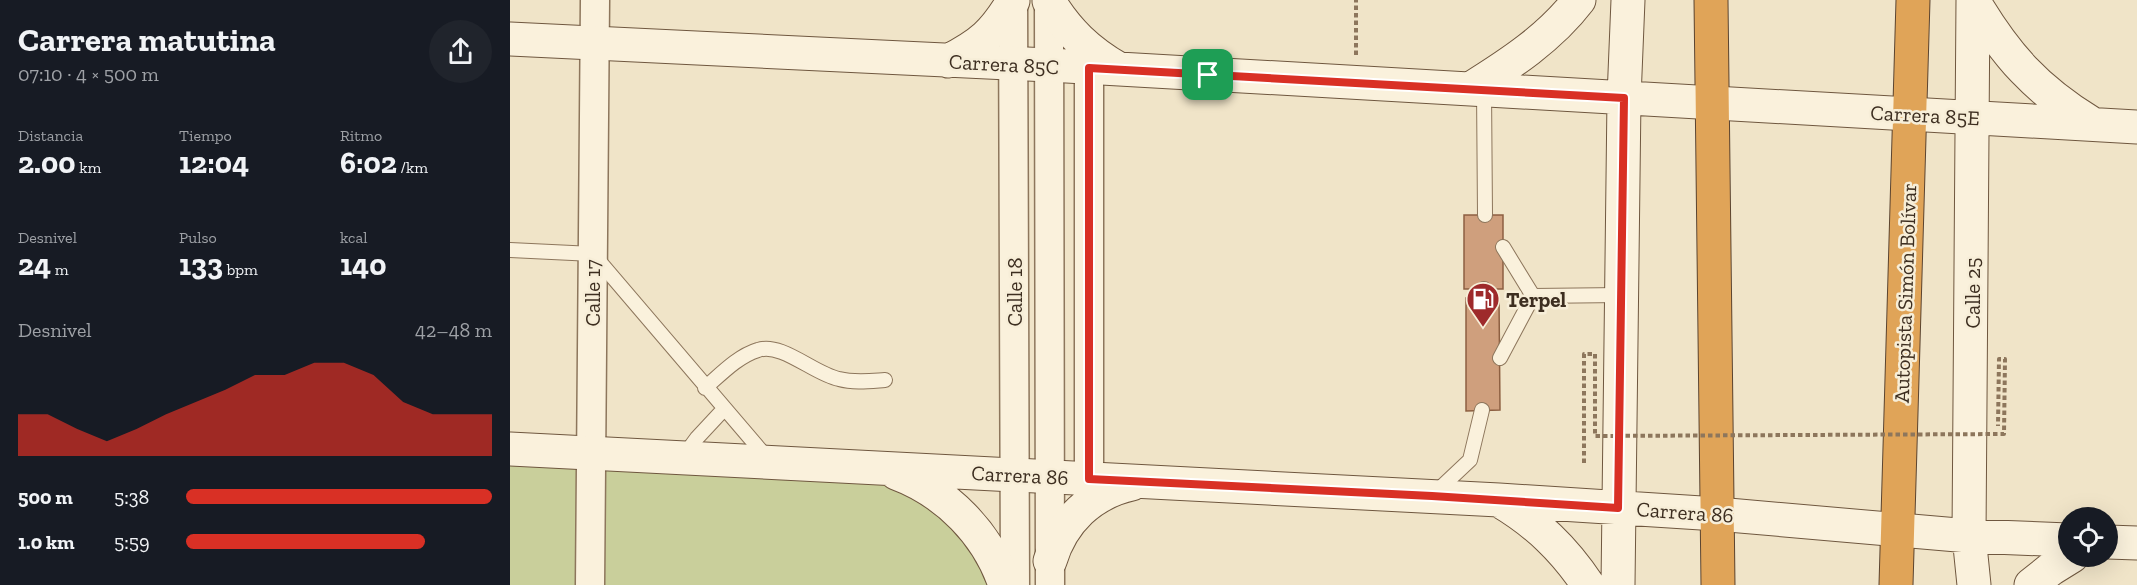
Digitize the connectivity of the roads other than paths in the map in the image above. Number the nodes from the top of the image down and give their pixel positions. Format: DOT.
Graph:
graph roads {
  1 [pos="595,0"];
  2 [pos="1049,0"];
  3 [pos="1579,0"];
  4 [pos="1628,0"];
  5 [pos="1711,0"];
  6 [pos="1913,0"];
  7 [pos="1973,0"];
  8 [pos="1013,1"];
  9 [pos="510,39"];
  10 [pos="594,45"];
  11 [pos="948,61"];
  12 [pos="1013,64"];
  13 [pos="1049,66"];
  14 [pos="1105,69"];
  15 [pos="1477,89"];
  16 [pos="1624,98"];
  17 [pos="1714,103"];
  18 [pos="1911,114"];
  19 [pos="1972,117"];
  20 [pos="2093,124"];
  21 [pos="2137,127"];
  22 [pos="1485,215"];
  23 [pos="1503,247"];
  24 [pos="510,250"];
  25 [pos="593,255"];
  26 [pos="1621,295"];
  27 [pos="1533,296"];
  28 [pos="1500,358"];
  29 [pos="885,380"];
  30 [pos="705,388"];
  31 [pos="724,409"];
  32 [pos="1482,410"];
  33 [pos="510,449"];
  34 [pos="591,453"];
  35 [pos="682,458"];
  36 [pos="771,464"];
  37 [pos="886,469"];
  38 [pos="1014,475"];
  39 [pos="1050,476"];
  40 [pos="1089,479"];
  41 [pos="1148,483"];
  42 [pos="1432,496"];
  43 [pos="1499,500"];
  44 [pos="1618,508"];
  45 [pos="1717,514"];
  46 [pos="1897,530"];
  47 [pos="1970,536"];
  48 [pos="2058,540"];
  49 [pos="2118,542"];
  50 [pos="2137,543"];
  51 [pos="2058,564"];
  52 [pos="1050,573"];
  53 [pos="590,585"];
  54 [pos="1005,585"];
  55 [pos="1015,585"];
  56 [pos="1588,585"];
  57 [pos="1618,585"];
  58 [pos="1718,585"];
  59 [pos="1896,585"];
  60 [pos="1974,585"];
  61 [pos="2031,585"];
  1 -- 10 [label="street, Calle 17"];
  2 -- 13 [label="street, Calle 18"];
  2 -- 14 [label="street"];
  3 -- 15 [label="street"];
  4 -- 16 [label="street"];
  5 -- 17 [label="highway"];
  6 -- 18 [label="highway, Autopista Simón Bolívar"];
  7 -- 19 [label="street, Calle 25"];
  7 -- 20 [label="street"];
  8 -- 11 [label="street"];
  8 -- 12 [label="street, Calle 18"];
  9 -- 10 [label="street, Carrera 85C"];
  10 -- 11 [label="street, Carrera 85C"];
  10 -- 25 [label="street, Calle 17"];
  11 -- 12 [label="street, Carrera 85C"];
  12 -- 13 [label="street, Carrera 85C"];
  12 -- 38 [label="street, Calle 18"];
  13 -- 14 [label="street, Carrera 85C"];
  13 -- 39 [label="street, Calle 18"];
  14 -- 15 [label="street, Carrera 85C"];
  14 -- 40 [label="street"];
  15 -- 16 [label="street, Carrera 85C"];
  15 -- 22 [label="lane"];
  16 -- 17 [label="street, Carrera 85C"];
  16 -- 26 [label="street"];
  17 -- 18 [label="street, Carrera 85E"];
  17 -- 45 [label="highway"];
  18 -- 19 [label="street, Carrera 85E"];
  18 -- 46 [label="highway, Autopista Simón Bolívar"];
  19 -- 20 [label="street, Carrera 85E"];
  19 -- 47 [label="street, Calle 25"];
  20 -- 21 [label="street, Carrera 85E"];
  23 -- 27 [label="lane"];
  24 -- 25 [label="lane"];
  25 -- 30 [label="lane"];
  25 -- 34 [label="street, Calle 17"];
  26 -- 27 [label="lane"];
  26 -- 44 [label="street"];
  27 -- 28 [label="lane"];
  29 -- 30 [label="lane"];
  30 -- 31 [label="lane"];
  31 -- 35 [label="lane"];
  31 -- 36 [label="lane"];
  32 -- 42 [label="lane"];
  33 -- 34 [label="street, Carrera 86"];
  34 -- 35 [label="street, Carrera 86"];
  34 -- 53 [label="street, Calle 17"];
  35 -- 36 [label="street, Carrera 86"];
  36 -- 37 [label="street, Carrera 86"];
  37 -- 38 [label="street, Carrera 86"];
  37 -- 54 [label="street"];
  38 -- 39 [label="street, Carrera 86"];
  38 -- 55 [label="street, Calle 18"];
  39 -- 40 [label="street, Carrera 86"];
  39 -- 52 [label="street, Calle 18"];
  40 -- 41 [label="street, Carrera 86"];
  41 -- 42 [label="street, Carrera 86"];
  41 -- 52 [label="street"];
  42 -- 43 [label="street, Carrera 86"];
  43 -- 44 [label="street, Carrera 86"];
  43 -- 56 [label="street"];
  44 -- 45 [label="street, Carrera 86"];
  44 -- 57 [label="street"];
  45 -- 46 [label="street, Carrera 86"];
  45 -- 58 [label="highway"];
  46 -- 47 [label="street, Carrera 86"];
  46 -- 59 [label="highway, Autopista Simón Bolívar"];
  47 -- 48 [label="street, Carrera 86"];
  47 -- 60 [label="street, Calle 25"];
  49 -- 50 [label="street"];
  51 -- 61 [label="street"];
}
